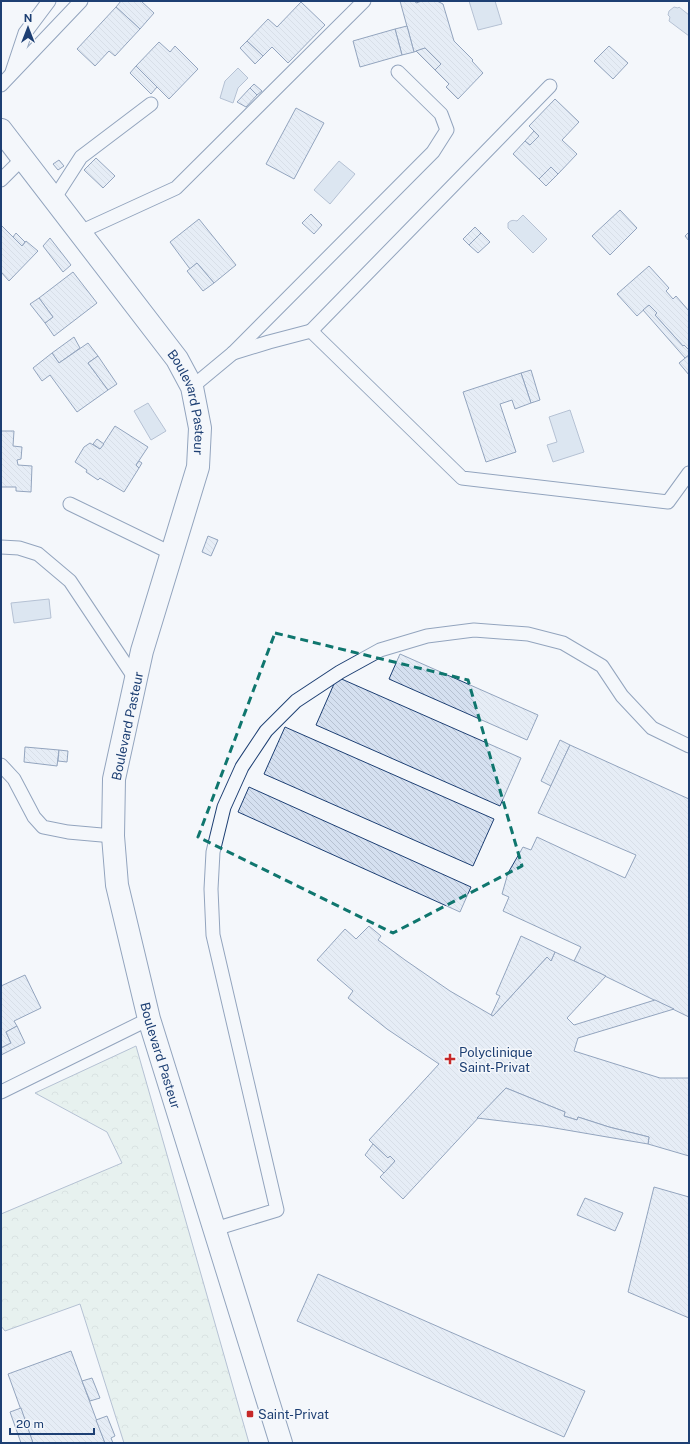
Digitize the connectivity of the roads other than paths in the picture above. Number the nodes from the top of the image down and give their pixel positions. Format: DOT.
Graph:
graph roads {
  1 [pos="49,1"];
  2 [pos="81,1"];
  3 [pos="364,1"];
  4 [pos="398,72"];
  5 [pos="11,76"];
  6 [pos="1,85"];
  7 [pos="550,86"];
  8 [pos="151,104"];
  9 [pos="3,136"];
  10 [pos="23,158"];
  11 [pos="1,180"];
  12 [pos="54,199"];
  13 [pos="80,232"];
  14 [pos="311,331"];
  15 [pos="233,353"];
  16 [pos="192,387"];
  17 [pos="689,472"];
  18 [pos="70,504"];
  19 [pos="1,547"];
  20 [pos="171,553"];
  21 [pos="136,680"];
  22 [pos="689,746"];
  23 [pos="1,765"];
  24 [pos="113,836"];
  25 [pos="149,1019"];
  26 [pos="1,1092"];
  27 [pos="215,1229"];
  28 [pos="285,1442"];
  1 -- 5 [label="lane"];
  2 -- 5 [label="lane"];
  3 -- 13 [label="lane"];
  4 -- 15 [label="lane"];
  5 -- 6 [label="lane"];
  7 -- 14 [label="lane"];
  8 -- 12 [label="lane"];
  9 -- 10 [label="street, Boulevard Pasteur"];
  10 -- 11 [label="lane"];
  10 -- 12 [label="street, Boulevard Pasteur"];
  12 -- 13 [label="street, Boulevard Pasteur"];
  13 -- 16 [label="street, Boulevard Pasteur"];
  14 -- 15 [label="lane"];
  14 -- 17 [label="lane"];
  15 -- 16 [label="lane"];
  16 -- 20 [label="street, Boulevard Pasteur"];
  18 -- 20 [label="lane"];
  19 -- 21 [label="lane"];
  20 -- 21 [label="street, Boulevard Pasteur"];
  21 -- 24 [label="street, Boulevard Pasteur"];
  22 -- 27 [label="lane"];
  23 -- 24 [label="lane"];
  24 -- 25 [label="street, Boulevard Pasteur"];
  25 -- 26 [label="lane"];
  25 -- 27 [label="street, Boulevard Pasteur"];
  27 -- 28 [label="street, Boulevard Pasteur"];
}
